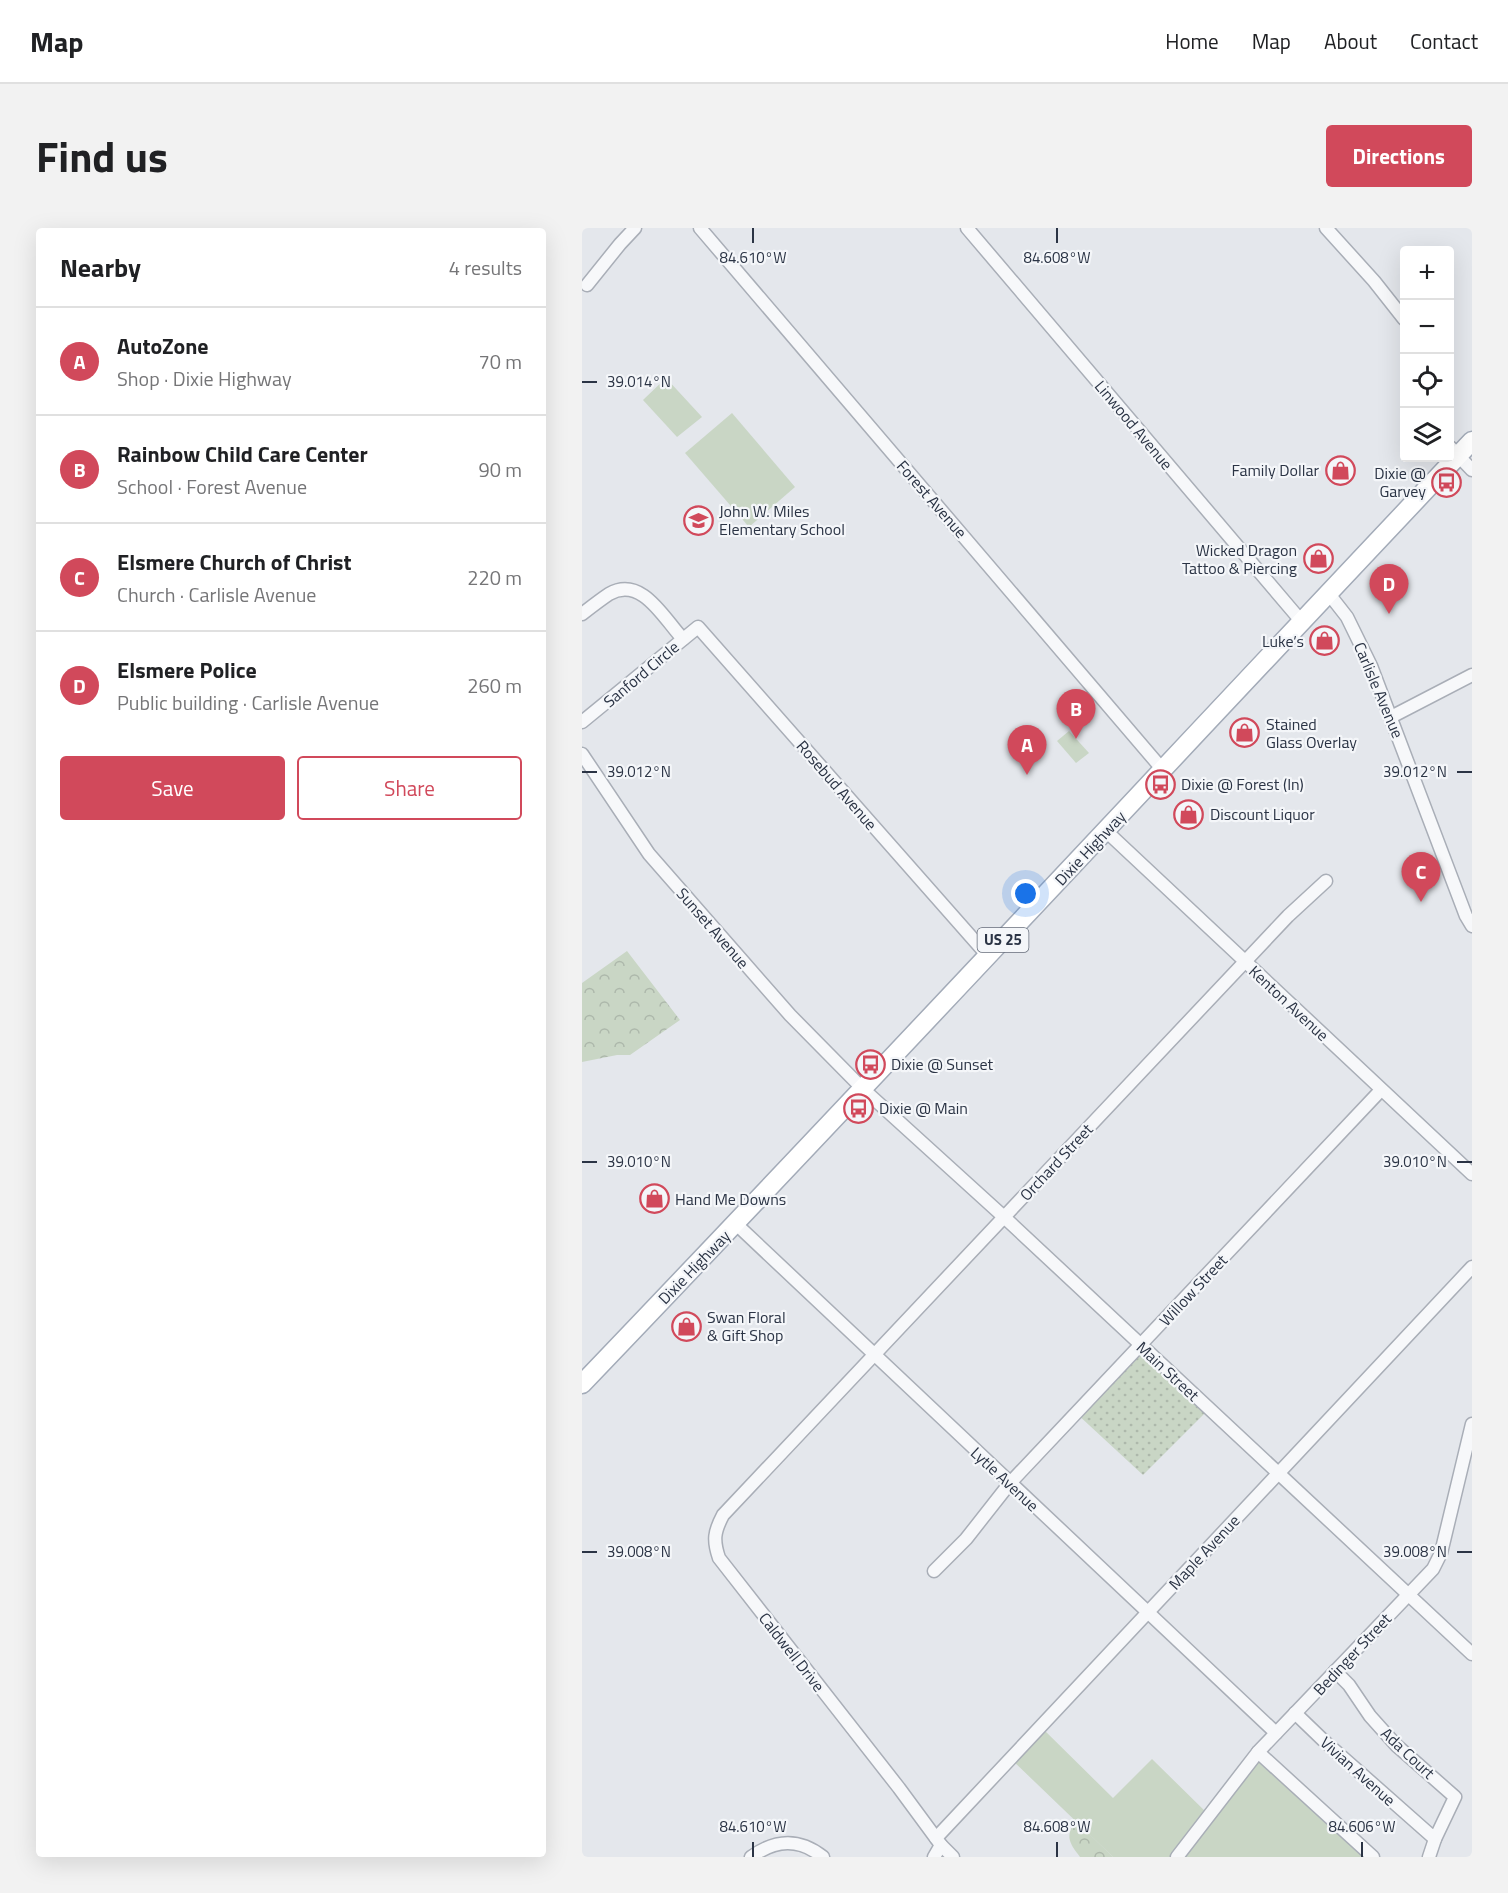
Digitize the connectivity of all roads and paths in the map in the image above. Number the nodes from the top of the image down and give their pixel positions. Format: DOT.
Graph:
graph roads {
  1 [pos="635,228"];
  2 [pos="700,228"];
  3 [pos="967,228"];
  4 [pos="1326,228"];
  5 [pos="587,285"];
  6 [pos="1400,314"];
  7 [pos="1472,441"];
  8 [pos="1454,451"];
  9 [pos="1444,462"];
  10 [pos="1472,470"];
  11 [pos="1329,594"];
  12 [pos="582,614"];
  13 [pos="1302,622"];
  14 [pos="683,639"];
  15 [pos="1472,675"];
  16 [pos="1391,717"];
  17 [pos="582,722"];
  18 [pos="582,754"];
  19 [pos="1163,770"];
  20 [pos="1106,831"];
  21 [pos="1326,881"];
  22 [pos="1472,926"];
  23 [pos="988,956"];
  24 [pos="1245,962"];
  25 [pos="863,1089"];
  26 [pos="1381,1090"];
  27 [pos="1472,1174"];
  28 [pos="1004,1217"];
  29 [pos="735,1223"];
  30 [pos="1472,1267"];
  31 [pos="1141,1345"];
  32 [pos="875,1355"];
  33 [pos="582,1384"];
  34 [pos="1472,1424"];
  35 [pos="789,1446"];
  36 [pos="1277,1474"];
  37 [pos="1010,1483"];
  38 [pos="934,1571"];
  39 [pos="1407,1595"];
  40 [pos="1148,1612"];
  41 [pos="1472,1654"];
  42 [pos="1335,1671"];
  43 [pos="1295,1713"];
  44 [pos="1276,1733"];
  45 [pos="1258,1752"];
  46 [pos="1435,1839"];
  47 [pos="938,1841"];
  48 [pos="752,1857"];
  49 [pos="823,1857"];
  50 [pos="934,1857"];
  51 [pos="953,1857"];
  52 [pos="1177,1857"];
  53 [pos="1373,1857"];
  54 [pos="1429,1857"];
  1 -- 5 [label="street"];
  2 -- 19 [label="street, Forest Avenue"];
  3 -- 13 [label="street, Linwood Avenue"];
  4 -- 6 [label="street"];
  7 -- 8 [label="main road, Dixie Highway / US 25"];
  8 -- 10 [label="street"];
  9 -- 11 [label="main road, Dixie Highway / US 25"];
  11 -- 13 [label="main road, Dixie Highway / US 25"];
  11 -- 16 [label="street, Carlisle Avenue"];
  12 -- 14 [label="street, Sanford Circle"];
  13 -- 19 [label="main road, Dixie Highway / US 25"];
  14 -- 17 [label="street, Sanford Circle"];
  14 -- 23 [label="street, Rosebud Avenue"];
  15 -- 16 [label="street"];
  16 -- 22 [label="street, Carlisle Avenue"];
  18 -- 25 [label="street, Sunset Avenue"];
  19 -- 20 [label="main road, Dixie Highway / US 25"];
  20 -- 23 [label="main road, Dixie Highway / US 25"];
  20 -- 24 [label="street, Kenton Avenue"];
  21 -- 24 [label="street, Orchard Street"];
  23 -- 25 [label="main road, Dixie Highway / US 25"];
  24 -- 26 [label="street, Kenton Avenue"];
  24 -- 28 [label="street, Orchard Street"];
  25 -- 28 [label="street, Main Street"];
  25 -- 29 [label="main road, Dixie Highway / US 25"];
  26 -- 27 [label="street, Kenton Avenue"];
  26 -- 31 [label="street, Willow Street"];
  28 -- 31 [label="street, Main Street"];
  28 -- 32 [label="street, Orchard Street"];
  29 -- 32 [label="street, Lytle Avenue"];
  29 -- 33 [label="main road, Dixie Highway / US 25"];
  30 -- 36 [label="street, Maple Avenue"];
  31 -- 36 [label="street, Main Street"];
  31 -- 37 [label="street, Willow Street"];
  32 -- 35 [label="street, Orchard Street"];
  32 -- 37 [label="street, Lytle Avenue"];
  34 -- 39 [label="street, Bedinger Street"];
  35 -- 47 [label="street, Caldwell Drive"];
  36 -- 39 [label="street, Main Street"];
  36 -- 40 [label="street, Maple Avenue"];
  37 -- 38 [label="street, Willow Street"];
  37 -- 40 [label="street, Lytle Avenue"];
  39 -- 41 [label="street, Main Street"];
  39 -- 42 [label="street, Bedinger Street"];
  40 -- 44 [label="street, Lytle Avenue"];
  40 -- 47 [label="street, Maple Avenue"];
  42 -- 43 [label="street, Bedinger Street"];
  42 -- 46 [label="street, Ada Court"];
  43 -- 44 [label="street, Bedinger Street"];
  43 -- 46 [label="street, Vivian Avenue"];
  44 -- 45 [label="street, Bedinger Street"];
  45 -- 52 [label="street, Bedinger Street"];
  45 -- 53 [label="street"];
  46 -- 54 [label="street"];
  47 -- 50 [label="street, Maple Avenue"];
  47 -- 51 [label="street, Caldwell Drive"];
  48 -- 49 [label="street"];
}
